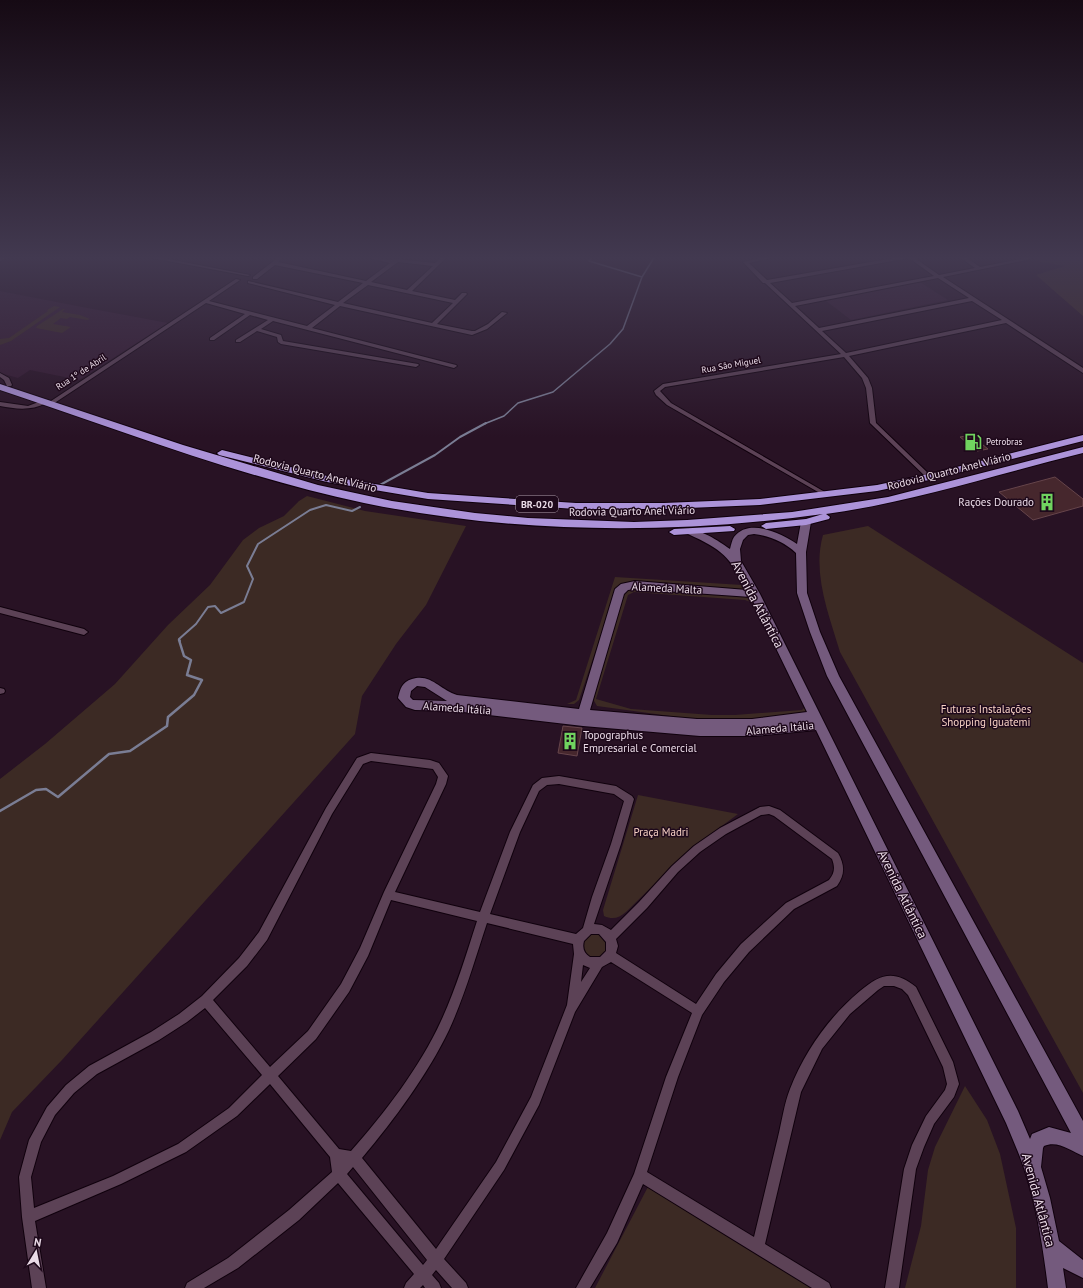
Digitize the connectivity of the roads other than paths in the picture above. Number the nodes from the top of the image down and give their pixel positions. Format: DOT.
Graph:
graph roads {
  1 [pos="184,316"];
  2 [pos="245,316"];
  3 [pos="261,316"];
  4 [pos="323,316"];
  5 [pos="393,316"];
  6 [pos="442,316"];
  7 [pos="500,316"];
  8 [pos="802,316"];
  9 [pos="886,316"];
  10 [pos="999,316"];
  11 [pos="272,319"];
  12 [pos="1007,321"];
  13 [pos="433,325"];
  14 [pos="308,328"];
  15 [pos="257,329"];
  16 [pos="817,330"];
  17 [pos="212,339"];
  18 [pos="238,341"];
  19 [pos="845,355"];
  20 [pos="416,365"];
  21 [pos="454,366"];
  22 [pos="1083,371"];
  23 [pos="0,375"];
  24 [pos="3,385"];
  25 [pos="49,402"];
  26 [pos="0,404"];
  27 [pos="1083,438"];
  28 [pos="1083,450"];
  29 [pos="1024,453"];
  30 [pos="1036,462"];
  31 [pos="929,477"];
  32 [pos="827,495"];
  33 [pos="664,506"];
  34 [pos="847,508"];
  35 [pos="470,517"];
  36 [pos="806,522"];
  37 [pos="669,524"];
  38 [pos="691,532"];
  39 [pos="801,552"];
  40 [pos="736,562"];
  41 [pos="755,594"];
  42 [pos="0,610"];
  43 [pos="84,632"];
  44 [pos="442,693"];
  45 [pos="435,706"];
  46 [pos="583,720"];
  47 [pos="817,720"];
  48 [pos="388,895"];
  49 [pos="483,917"];
  50 [pos="587,930"];
  51 [pos="610,938"];
  52 [pos="578,940"];
  53 [pos="580,953"];
  54 [pos="610,955"];
  55 [pos="599,962"];
  56 [pos="206,1000"];
  57 [pos="571,1008"];
  58 [pos="698,1011"];
  59 [pos="270,1077"];
  60 [pos="1083,1138"];
  61 [pos="1083,1148"];
  62 [pos="336,1154"];
  63 [pos="354,1158"];
  64 [pos="1033,1168"];
  65 [pos="339,1174"];
  66 [pos="640,1175"];
  67 [pos="28,1217"];
  68 [pos="758,1246"];
  69 [pos="1052,1247"];
  70 [pos="436,1260"];
  71 [pos="1083,1268"];
  72 [pos="424,1275"];
  73 [pos="39,1288"];
  74 [pos="192,1288"];
  75 [pos="411,1288"];
  76 [pos="434,1288"];
  77 [pos="461,1288"];
  78 [pos="582,1288"];
  79 [pos="824,1288"];
  80 [pos="892,1288"];
  81 [pos="1057,1288"];
  1 -- 25 [label="street, Rua 1º de Abril"];
  2 -- 17 [label="street"];
  3 -- 11 [label="street"];
  4 -- 14 [label="street"];
  5 -- 13 [label="street"];
  6 -- 13 [label="street"];
  7 -- 13 [label="street"];
  8 -- 16 [label="street"];
  9 -- 16 [label="street"];
  10 -- 12 [label="street"];
  11 -- 14 [label="street"];
  11 -- 15 [label="street"];
  12 -- 19 [label="street, Rua São Miguel"];
  12 -- 22 [label="street"];
  14 -- 21 [label="street"];
  15 -- 18 [label="street"];
  15 -- 20 [label="street"];
  16 -- 19 [label="street"];
  19 -- 31 [label="street"];
  19 -- 32 [label="street, Rua São Miguel"];
  23 -- 24 [label="street"];
  24 -- 25 [label="highway, Rodovia Quarto Anel Viário / BR-020"];
  25 -- 26 [label="street, Rua 1º de Abril"];
  25 -- 33 [label="highway, Rodovia Quarto Anel Viário / BR-020"];
  25 -- 35 [label="highway, Rodovia Quarto Anel Viário / BR-020"];
  27 -- 29 [label="highway, Rodovia Quarto Anel Viário / BR-020"];
  28 -- 30 [label="highway, Rodovia Quarto Anel Viário / BR-020"];
  29 -- 30 [label="highway"];
  29 -- 31 [label="highway, Rodovia Quarto Anel Viário / BR-020"];
  30 -- 34 [label="highway, Rodovia Quarto Anel Viário / BR-020"];
  31 -- 32 [label="highway, Rodovia Quarto Anel Viário / BR-020"];
  32 -- 33 [label="highway, Rodovia Quarto Anel Viário / BR-020"];
  33 -- 37 [label="highway"];
  34 -- 36 [label="highway"];
  34 -- 37 [label="highway, Rodovia Quarto Anel Viário / BR-020"];
  35 -- 37 [label="highway, Rodovia Quarto Anel Viário / BR-020"];
  35 -- 38 [label="highway"];
  36 -- 38 [label="highway"];
  36 -- 39 [label="street"];
  38 -- 40 [label="street, Avenida Atlântica"];
  39 -- 40 [label="street"];
  39 -- 60 [label="street"];
  40 -- 41 [label="street, Avenida Atlântica"];
  41 -- 46 [label="street, Alameda Malta"];
  41 -- 47 [label="street, Avenida Atlântica"];
  42 -- 43 [label="street"];
  44 -- 45 [label="street"];
  44 -- 45 [label="street, Alameda Itália"];
  44 -- 46 [label="street, Alameda Itália"];
  45 -- 46 [label="street, Alameda Itália"];
  46 -- 47 [label="street, Alameda Itália"];
  47 -- 64 [label="street, Avenida Atlântica"];
  48 -- 49 [label="street"];
  48 -- 56 [label="street"];
  48 -- 59 [label="street"];
  49 -- 50 [label="street"];
  49 -- 52 [label="street"];
  49 -- 63 [label="street"];
  50 -- 51 [label="street"];
  50 -- 52 [label="street"];
  51 -- 54 [label="street"];
  51 -- 58 [label="street"];
  52 -- 53 [label="street"];
  53 -- 55 [label="street"];
  53 -- 57 [label="street"];
  54 -- 55 [label="street"];
  54 -- 58 [label="street"];
  55 -- 57 [label="street"];
  56 -- 59 [label="street"];
  56 -- 67 [label="street"];
  57 -- 70 [label="street"];
  58 -- 66 [label="street"];
  59 -- 62 [label="street"];
  59 -- 67 [label="street"];
  61 -- 64 [label="street"];
  62 -- 63 [label="street"];
  62 -- 65 [label="street"];
  63 -- 65 [label="street"];
  63 -- 70 [label="street"];
  64 -- 69 [label="street, Avenida Atlântica"];
  65 -- 72 [label="street"];
  65 -- 74 [label="street"];
  66 -- 68 [label="street"];
  66 -- 78 [label="street"];
  67 -- 73 [label="street"];
  68 -- 79 [label="street"];
  68 -- 80 [label="street"];
  69 -- 71 [label="street"];
  69 -- 81 [label="street, Avenida Atlântica"];
  70 -- 72 [label="street"];
  70 -- 77 [label="street"];
  72 -- 75 [label="street"];
  72 -- 76 [label="street"];
}
